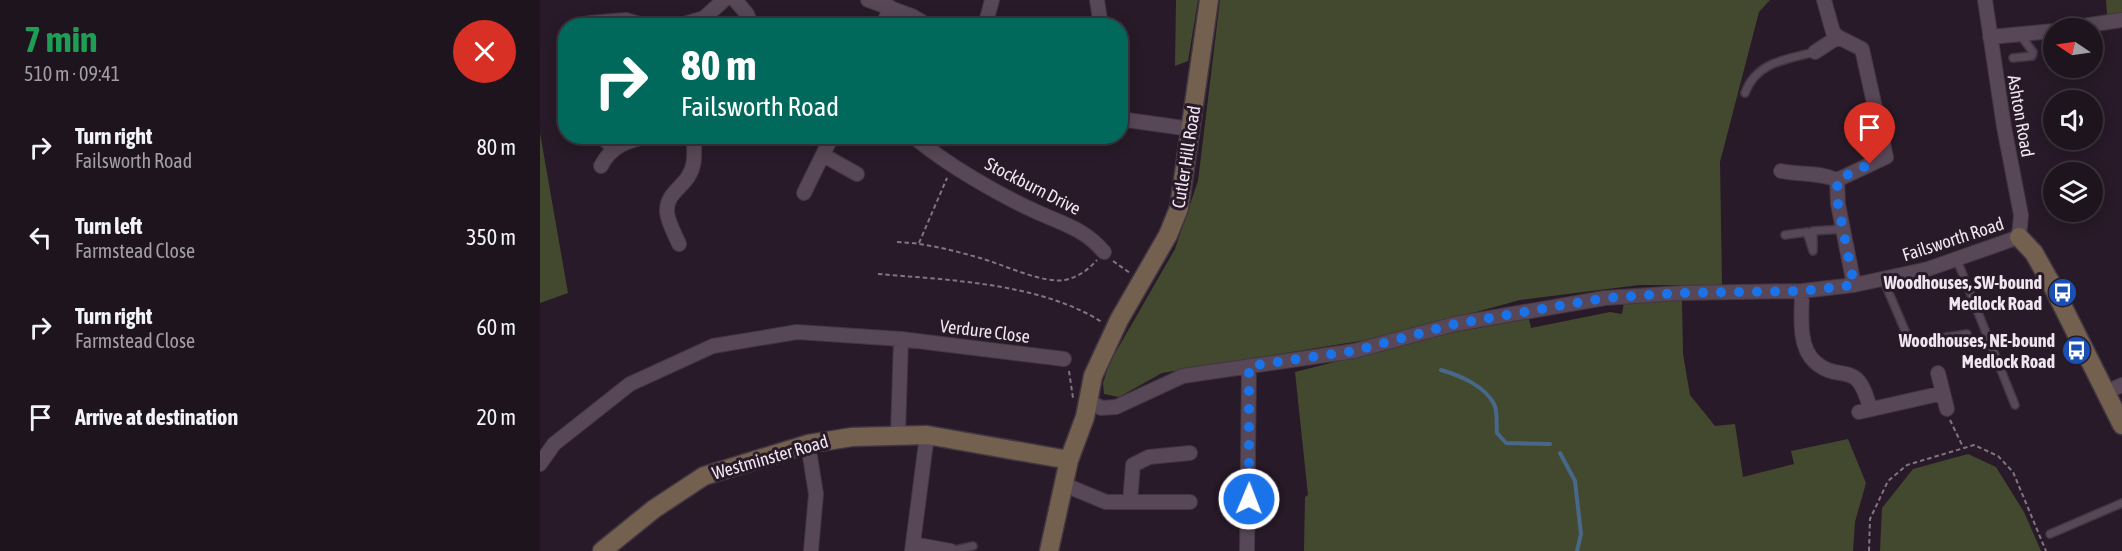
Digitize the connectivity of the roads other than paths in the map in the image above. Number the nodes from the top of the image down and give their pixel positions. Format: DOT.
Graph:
graph roads {
  1 [pos="724,0"];
  2 [pos="735,0"];
  3 [pos="868,0"];
  4 [pos="992,0"];
  5 [pos="1098,0"];
  6 [pos="1209,0"];
  7 [pos="1824,0"];
  8 [pos="1985,0"];
  9 [pos="890,7"];
  10 [pos="704,18"];
  11 [pos="748,18"];
  12 [pos="886,18"];
  13 [pos="912,18"];
  14 [pos="987,18"];
  15 [pos="1100,18"];
  16 [pos="2122,20"];
  17 [pos="2103,23"];
  18 [pos="2043,33"];
  19 [pos="2021,36"];
  20 [pos="1838,37"];
  21 [pos="1990,37"];
  22 [pos="1815,52"];
  23 [pos="2013,58"];
  24 [pos="1745,93"];
  25 [pos="1128,120"];
  26 [pos="1191,129"];
  27 [pos="610,144"];
  28 [pos="622,144"];
  29 [pos="693,144"];
  30 [pos="828,144"];
  31 [pos="924,144"];
  32 [pos="614,148"];
  33 [pos="823,155"];
  34 [pos="601,166"];
  35 [pos="1780,171"];
  36 [pos="857,174"];
  37 [pos="1837,180"];
  38 [pos="804,193"];
  39 [pos="1843,229"];
  40 [pos="1785,235"];
  41 [pos="2019,237"];
  42 [pos="678,244"];
  43 [pos="1104,252"];
  44 [pos="1957,260"];
  45 [pos="1883,279"];
  46 [pos="1854,285"];
  47 [pos="1802,291"];
  48 [pos="1967,333"];
  49 [pos="901,339"];
  50 [pos="1064,359"];
  51 [pos="1249,366"];
  52 [pos="1938,374"];
  53 [pos="2114,388"];
  54 [pos="1943,393"];
  55 [pos="1081,401"];
  56 [pos="2015,405"];
  57 [pos="1947,409"];
  58 [pos="2122,425"];
  59 [pos="898,434"];
  60 [pos="927,435"];
  61 [pos="808,444"];
  62 [pos="1190,453"];
  63 [pos="1069,460"];
  64 [pos="540,464"];
  65 [pos="1065,485"];
  66 [pos="1130,502"];
  67 [pos="1190,502"];
  68 [pos="2122,503"];
  69 [pos="2050,534"];
  70 [pos="973,546"];
  71 [pos="913,548"];
  72 [pos="609,549"];
  73 [pos="951,550"];
  74 [pos="812,551"];
  75 [pos="1049,551"];
  76 [pos="1247,551"];
  1 -- 10 [label="street"];
  2 -- 11 [label="street"];
  3 -- 9 [label="street"];
  4 -- 14 [label="street"];
  5 -- 15 [label="street"];
  6 -- 26 [label="street, Cutler Hill Road"];
  7 -- 20 [label="street"];
  8 -- 21 [label="street, Ashton Road"];
  9 -- 12 [label="street"];
  9 -- 13 [label="street"];
  16 -- 17 [label="street"];
  18 -- 19 [label="street"];
  19 -- 21 [label="street"];
  19 -- 23 [label="lane"];
  20 -- 22 [label="street"];
  20 -- 37 [label="street"];
  21 -- 41 [label="street, Ashton Road"];
  22 -- 24 [label="lane"];
  25 -- 26 [label="street"];
  26 -- 55 [label="street, Cutler Hill Road"];
  27 -- 32 [label="street"];
  28 -- 32 [label="street"];
  29 -- 42 [label="street"];
  30 -- 33 [label="street"];
  31 -- 43 [label="street, Stockburn Drive"];
  32 -- 34 [label="street"];
  33 -- 36 [label="street"];
  33 -- 38 [label="street"];
  35 -- 37 [label="street"];
  37 -- 39 [label="street"];
  39 -- 40 [label="lane"];
  39 -- 46 [label="street"];
  41 -- 44 [label="street, Failsworth Road"];
  41 -- 53 [label="street"];
  44 -- 45 [label="street, Failsworth Road"];
  44 -- 56 [label="lane"];
  45 -- 46 [label="street, Failsworth Road"];
  45 -- 48 [label="lane"];
  46 -- 47 [label="street, Failsworth Road"];
  47 -- 51 [label="street, Failsworth Road"];
  47 -- 54 [label="street"];
  49 -- 50 [label="street, Verdure Close"];
  49 -- 59 [label="street"];
  49 -- 64 [label="street, Verdure Close"];
  51 -- 55 [label="street, Failsworth Road"];
  51 -- 76 [label="street"];
  52 -- 54 [label="street"];
  53 -- 58 [label="street"];
  54 -- 57 [label="street"];
  55 -- 63 [label="street, Cutler Hill Road"];
  59 -- 60 [label="street, Westminster Road"];
  59 -- 61 [label="street, Westminster Road"];
  60 -- 63 [label="street, Westminster Road"];
  60 -- 71 [label="street"];
  61 -- 72 [label="street, Westminster Road"];
  61 -- 74 [label="street"];
  62 -- 66 [label="street"];
  63 -- 65 [label="street, Cutler Hill Road"];
  65 -- 66 [label="street"];
  65 -- 75 [label="street, Cutler Hill Road"];
  66 -- 67 [label="street"];
  68 -- 69 [label="lane"];
  70 -- 73 [label="lane"];
  71 -- 73 [label="street"];
}
